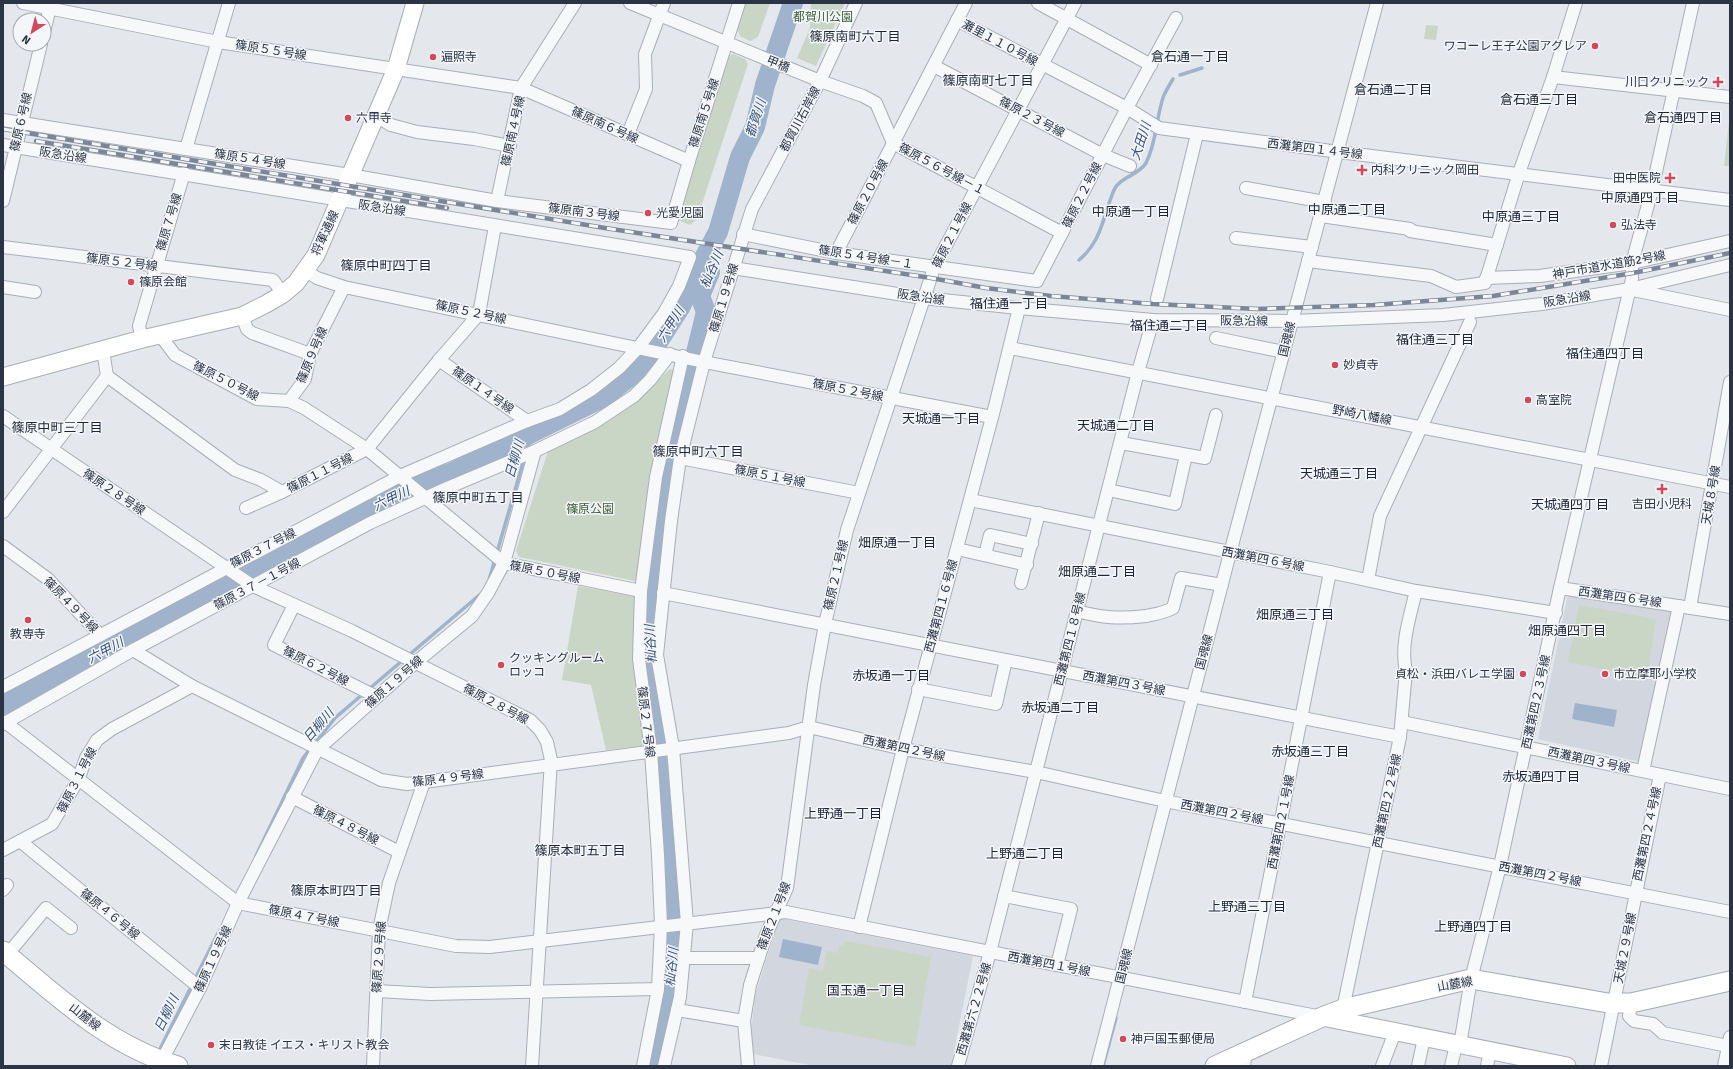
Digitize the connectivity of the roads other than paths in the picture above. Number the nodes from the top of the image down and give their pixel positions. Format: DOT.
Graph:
graph roads {
  1 [pos="23,3"];
  2 [pos="229,3"];
  3 [pos="415,3"];
  4 [pos="575,3"];
  5 [pos="630,3"];
  6 [pos="664,3"];
  7 [pos="739,3"];
  8 [pos="856,3"];
  9 [pos="966,3"];
  10 [pos="1038,3"];
  11 [pos="1075,3"];
  12 [pos="1378,3"];
  13 [pos="1576,3"];
  14 [pos="1693,3"];
  15 [pos="51,5"];
  16 [pos="660,15"];
  17 [pos="1067,18"];
  18 [pos="1176,18"];
  19 [pos="957,20"];
  20 [pos="218,42"];
  21 [pos="726,43"];
  22 [pos="39,52"];
  23 [pos="1043,64"];
  24 [pos="1151,65"];
  25 [pos="934,66"];
  26 [pos="396,69"];
  27 [pos="797,71"];
  28 [pos="1553,76"];
  29 [pos="820,81"];
  30 [pos="521,88"];
  31 [pos="1674,90"];
  32 [pos="1730,97"];
  33 [pos="1127,108"];
  34 [pos="1019,109"];
  35 [pos="376,116"];
  36 [pos="3,120"];
  37 [pos="20,123"];
  38 [pos="628,134"];
  39 [pos="1197,134"];
  40 [pos="893,143"];
  41 [pos="3,145"];
  42 [pos="510,146"];
  43 [pos="16,148"];
  44 [pos="186,149"];
  45 [pos="1339,152"];
  46 [pos="1103,155"];
  47 [pos="689,161"];
  48 [pos="1130,166"];
  49 [pos="1520,171"];
  50 [pos="184,173"];
  51 [pos="350,175"];
  52 [pos="977,188"];
  53 [pos="1246,188"];
  54 [pos="1652,190"];
  55 [pos="1730,200"];
  56 [pos="3,201"];
  57 [pos="339,201"];
  58 [pos="497,201"];
  59 [pos="1325,202"];
  60 [pos="1321,216"];
  61 [pos="671,223"];
  62 [pos="495,226"];
  63 [pos="744,234"];
  64 [pos="1062,234"];
  65 [pos="1236,238"];
  66 [pos="1730,241"];
  67 [pos="1314,243"];
  68 [pos="1497,245"];
  69 [pos="3,247"];
  70 [pos="836,253"];
  71 [pos="1308,261"];
  72 [pos="1632,263"];
  73 [pos="1730,265"];
  74 [pos="155,266"];
  75 [pos="733,268"];
  76 [pos="934,268"];
  77 [pos="305,270"];
  78 [pos="1486,278"];
  79 [pos="1037,281"];
  80 [pos="3,287"];
  81 [pos="344,287"];
  82 [pos="1630,289"];
  83 [pos="35,292"];
  84 [pos="283,294"];
  85 [pos="923,298"];
  86 [pos="1157,299"];
  87 [pos="1019,308"];
  88 [pos="1730,310"];
  89 [pos="479,314"];
  90 [pos="242,316"];
  91 [pos="1153,320"];
  92 [pos="1292,322"];
  93 [pos="1470,322"];
  94 [pos="160,335"];
  95 [pos="1216,338"];
  96 [pos="142,340"];
  97 [pos="638,348"];
  98 [pos="1010,348"];
  99 [pos="103,350"];
  100 [pos="1284,352"];
  101 [pos="310,354"];
  102 [pos="670,354"];
  103 [pos="683,356"];
  104 [pos="439,360"];
  105 [pos="704,362"];
  106 [pos="1138,372"];
  107 [pos="107,376"];
  108 [pos="3,377"];
  109 [pos="1730,382"];
  110 [pos="1272,397"];
  111 [pos="890,399"];
  112 [pos="289,401"];
  113 [pos="1216,415"];
  114 [pos="3,416"];
  115 [pos="992,417"];
  116 [pos="528,421"];
  117 [pos="1421,427"];
  118 [pos="1121,443"];
  119 [pos="52,449"];
  120 [pos="367,449"];
  121 [pos="534,451"];
  122 [pos="1186,455"];
  123 [pos="680,458"];
  124 [pos="1590,459"];
  125 [pos="400,476"];
  126 [pos="1713,483"];
  127 [pos="1730,487"];
  128 [pos="1108,490"];
  129 [pos="282,492"];
  130 [pos="859,493"];
  131 [pos="425,498"];
  132 [pos="970,500"];
  133 [pos="246,508"];
  134 [pos="3,512"];
  135 [pos="1039,513"];
  136 [pos="1099,525"];
  137 [pos="1032,544"];
  138 [pos="3,546"];
  139 [pos="957,549"];
  140 [pos="1230,553"];
  141 [pos="985,556"];
  142 [pos="503,563"];
  143 [pos="1027,565"];
  144 [pos="226,568"];
  145 [pos="1330,572"];
  146 [pos="1368,580"];
  147 [pos="1021,583"];
  148 [pos="1222,585"];
  149 [pos="253,586"];
  150 [pos="1560,588"];
  151 [pos="641,591"];
  152 [pos="1416,591"];
  153 [pos="663,593"];
  154 [pos="294,605"];
  155 [pos="1685,607"];
  156 [pos="1077,611"];
  157 [pos="1556,613"];
  158 [pos="1730,614"];
  159 [pos="825,624"];
  160 [pos="100,635"];
  161 [pos="930,646"];
  162 [pos="133,650"];
  163 [pos="1006,660"];
  164 [pos="414,662"];
  165 [pos="1062,671"];
  166 [pos="192,686"];
  167 [pos="3,687"];
  168 [pos="918,689"];
  169 [pos="375,696"];
  170 [pos="1193,696"];
  171 [pos="1302,718"];
  172 [pos="1402,722"];
  173 [pos="4,723"];
  174 [pos="808,727"];
  175 [pos="1400,737"];
  176 [pos="1527,747"];
  177 [pos="673,748"];
  178 [pos="903,749"];
  179 [pos="316,750"];
  180 [pos="651,751"];
  181 [pos="550,765"];
  182 [pos="1643,771"];
  183 [pos="1036,772"];
  184 [pos="1660,775"];
  185 [pos="78,780"];
  186 [pos="424,782"];
  187 [pos="1730,789"];
  188 [pos="292,798"];
  189 [pos="1165,801"];
  190 [pos="1281,824"];
  191 [pos="20,842"];
  192 [pos="1378,842"];
  193 [pos="3,850"];
  194 [pos="399,852"];
  195 [pos="1500,866"];
  196 [pos="1635,893"];
  197 [pos="1004,896"];
  198 [pos="234,901"];
  199 [pos="1730,912"];
  200 [pos="776,913"];
  201 [pos="687,923"];
  202 [pos="661,925"];
  203 [pos="859,927"];
  204 [pos="71,928"];
  205 [pos="379,930"];
  206 [pos="539,942"];
  207 [pos="990,952"];
  208 [pos="5,953"];
  209 [pos="684,958"];
  210 [pos="759,958"];
  211 [pos="1057,965"];
  212 [pos="1120,978"];
  213 [pos="1471,979"];
  214 [pos="1730,981"];
  215 [pos="200,987"];
  216 [pos="658,989"];
  217 [pos="377,991"];
  218 [pos="536,991"];
  219 [pos="1245,1002"];
  220 [pos="1623,1003"];
  221 [pos="1343,1009"];
  222 [pos="677,1010"];
  223 [pos="1322,1017"];
  224 [pos="744,1021"];
  225 [pos="1394,1032"];
  226 [pos="1424,1038"];
  227 [pos="1729,1041"];
  228 [pos="1458,1045"];
  229 [pos="1488,1058"];
  230 [pos="1245,1059"];
  231 [pos="166,1064"];
  232 [pos="373,1066"];
  233 [pos="532,1066"];
  234 [pos="643,1066"];
  235 [pos="664,1066"];
  236 [pos="748,1066"];
  237 [pos="958,1066"];
  238 [pos="1097,1066"];
  239 [pos="1215,1066"];
  240 [pos="1382,1066"];
  241 [pos="1418,1066"];
  242 [pos="1451,1066"];
  243 [pos="1567,1066"];
  244 [pos="1601,1066"];
  245 [pos="1724,1066"];
  1 -- 15 [label="street, 篠原５５号線"];
  2 -- 20 [label="street"];
  3 -- 26 [label="street, 将軍通線"];
  4 -- 30 [label="street, 篠原南４号線"];
  5 -- 16 [label="street, 甲橋"];
  6 -- 16 [label="street"];
  7 -- 21 [label="street, 篠原南５号線"];
  8 -- 29 [label="street, 都賀川右岸線"];
  9 -- 19 [label="street, 篠原２０号線"];
  10 -- 17 [label="street"];
  11 -- 17 [label="street"];
  12 -- 45 [label="street, 国魂線"];
  13 -- 28 [label="street"];
  14 -- 31 [label="street, 西灘第四２３号線"];
  15 -- 20 [label="street, 篠原５５号線"];
  16 -- 21 [label="street, 甲橋"];
  16 -- 38 [label="street"];
  17 -- 23 [label="street"];
  17 -- 24 [label="street"];
  18 -- 24 [label="street, 篠原２２号線"];
  19 -- 23 [label="street, 灘里１１０号線"];
  19 -- 25 [label="street, 篠原２０号線"];
  20 -- 26 [label="street, 篠原５５号線"];
  20 -- 44 [label="street"];
  21 -- 27 [label="street, 甲橋"];
  21 -- 47 [label="street, 篠原南５号線"];
  22 -- 37 [label="street, 篠原６号線"];
  23 -- 33 [label="street"];
  23 -- 34 [label="street, 灘里１１０号線"];
  24 -- 33 [label="street, 篠原２２号線"];
  25 -- 34 [label="street, 篠原２３号線"];
  25 -- 40 [label="street, 篠原２０号線"];
  26 -- 30 [label="street, 篠原５５号線"];
  26 -- 35 [label="street, 将軍通線"];
  27 -- 29 [label="street, 篠原５６号線－１"];
  28 -- 31 [label="street"];
  28 -- 49 [label="street"];
  29 -- 40 [label="street, 篠原５６号線－１"];
  29 -- 63 [label="street, 都賀川右岸線"];
  30 -- 38 [label="street, 篠原南６号線"];
  30 -- 42 [label="street, 篠原南４号線"];
  31 -- 32 [label="street"];
  31 -- 54 [label="street, 西灘第四２３号線"];
  33 -- 39 [label="street, 西灘第四１４号線"];
  33 -- 46 [label="street, 篠原２２号線"];
  34 -- 46 [label="street, 篠原２３号線"];
  34 -- 52 [label="street, 篠原２１号線"];
  35 -- 42 [label="street"];
  35 -- 51 [label="street, 将軍通線"];
  36 -- 37 [label="street, 篠原５４号線"];
  37 -- 43 [label="street, 篠原６号線"];
  37 -- 44 [label="street, 篠原５４号線"];
  38 -- 47 [label="street, 篠原南６号線"];
  39 -- 45 [label="street, 西灘第四１４号線"];
  39 -- 86 [label="street"];
  40 -- 52 [label="street, 篠原５６号線－１"];
  40 -- 70 [label="street, 篠原２０号線"];
  41 -- 43 [label="street, 阪急沿線"];
  42 -- 58 [label="street, 篠原南４号線"];
  43 -- 50 [label="street, 阪急沿線"];
  43 -- 56 [label="street, 篠原６号線"];
  44 -- 51 [label="street, 篠原５４号線"];
  45 -- 49 [label="street, 西灘第四１４号線"];
  45 -- 59 [label="street, 国魂線"];
  46 -- 48 [label="street, 篠原２３号線"];
  46 -- 64 [label="street, 篠原２２号線"];
  47 -- 61 [label="street, 篠原南５号線"];
  49 -- 54 [label="street, 西灘第四１４号線"];
  49 -- 68 [label="street"];
  50 -- 57 [label="street, 阪急沿線"];
  50 -- 74 [label="street, 篠原７号線"];
  51 -- 57 [label="street, 将軍通線"];
  51 -- 58 [label="street, 篠原５４号線"];
  52 -- 64 [label="street, 篠原５６号線－１"];
  52 -- 76 [label="street, 篠原２１号線"];
  53 -- 59 [label="street"];
  54 -- 55 [label="street, 西灘第四１４号線"];
  54 -- 72 [label="street, 西灘第四２３号線"];
  57 -- 62 [label="street, 阪急沿線"];
  57 -- 77 [label="street, 将軍通線"];
  58 -- 61 [label="street, 篠原南３号線"];
  59 -- 60 [label="street, 国魂線"];
  60 -- 67 [label="street, 国魂線"];
  60 -- 68 [label="street"];
  62 -- 89 [label="street"];
  62 -- 97 [label="street, 阪急沿線"];
  63 -- 70 [label="street, 篠原５４号線－１"];
  63 -- 75 [label="street, 篠原１９号線"];
  64 -- 79 [label="street, 篠原２２号線"];
  65 -- 67 [label="street"];
  66 -- 72 [label="street, 神戸市道水道筋2号線"];
  67 -- 71 [label="street, 国魂線"];
  68 -- 78 [label="street"];
  69 -- 74 [label="street, 篠原５２号線"];
  70 -- 76 [label="street, 篠原５４号線－１"];
  71 -- 78 [label="street"];
  71 -- 92 [label="street, 国魂線"];
  72 -- 78 [label="street, 神戸市道水道筋2号線"];
  72 -- 82 [label="street, 西灘第四２３号線"];
  73 -- 82 [label="street, 阪急沿線"];
  74 -- 84 [label="street, 篠原５２号線"];
  74 -- 96 [label="street, 篠原７号線"];
  75 -- 85 [label="street, 阪急沿線"];
  75 -- 105 [label="street, 篠原１９号線"];
  76 -- 79 [label="street, 篠原５４号線－１"];
  76 -- 85 [label="street, 篠原２１号線"];
  77 -- 81 [label="street, 篠原５２号線"];
  77 -- 84 [label="street, 将軍通線"];
  80 -- 83 [label="street"];
  81 -- 89 [label="street, 篠原５２号線"];
  81 -- 101 [label="street, 篠原９号線"];
  82 -- 88 [label="street"];
  82 -- 92 [label="street, 阪急沿線"];
  82 -- 124 [label="street, 西灘第四２３号線"];
  84 -- 90 [label="street, 将軍通線"];
  85 -- 87 [label="street, 阪急沿線"];
  85 -- 111 [label="street, 篠原２１号線"];
  87 -- 91 [label="street, 阪急沿線"];
  87 -- 98 [label="street, 西灘第四１６号線"];
  89 -- 97 [label="street, 篠原５２号線"];
  89 -- 104 [label="street, 篠原１１号線"];
  90 -- 94 [label="street, 将軍通線"];
  90 -- 101 [label="street"];
  91 -- 92 [label="street, 阪急沿線"];
  91 -- 106 [label="street, 西灘第四１８号線"];
  92 -- 100 [label="street, 国魂線"];
  93 -- 117 [label="street"];
  94 -- 96 [label="street, 将軍通線"];
  94 -- 112 [label="street, 篠原５０号線"];
  95 -- 100 [label="street"];
  96 -- 99 [label="street, 将軍通線"];
  97 -- 102 [label="street, 篠原５２号線"];
  97 -- 116 [label="street"];
  98 -- 106 [label="street, 野崎八幡線"];
  98 -- 115 [label="street, 西灘第四１６号線"];
  99 -- 107 [label="street"];
  99 -- 108 [label="street, 将軍通線"];
  100 -- 110 [label="street, 国魂線"];
  101 -- 112 [label="street, 篠原９号線"];
  102 -- 103 [label="street"];
  102 -- 121 [label="street"];
  103 -- 105 [label="street, 篠原５２号線"];
  103 -- 151 [label="street, 篠原２７号線"];
  104 -- 116 [label="street, 篠原１４号線"];
  104 -- 120 [label="street, 篠原１１号線"];
  105 -- 111 [label="street, 篠原５２号線"];
  105 -- 123 [label="street, 篠原２７号線"];
  106 -- 110 [label="street, 野崎八幡線"];
  106 -- 118 [label="street, 西灘第四１８号線"];
  107 -- 119 [label="street"];
  107 -- 129 [label="street, 篠原１１号線"];
  109 -- 126 [label="street, 天城８号線"];
  110 -- 117 [label="street, 野崎八幡線"];
  110 -- 140 [label="street, 国魂線"];
  111 -- 115 [label="street, 篠原５２号線"];
  111 -- 130 [label="street, 篠原２１号線"];
  112 -- 120 [label="street, 篠原５０号線"];
  113 -- 122 [label="street"];
  114 -- 119 [label="street, 篠原２８号線"];
  115 -- 132 [label="street, 西灘第四１６号線"];
  116 -- 125 [label="street, 篠原３７号線"];
  117 -- 124 [label="street, 野崎八幡線"];
  117 -- 146 [label="street"];
  118 -- 122 [label="street"];
  118 -- 128 [label="street, 西灘第四１８号線"];
  119 -- 134 [label="street"];
  119 -- 144 [label="street, 篠原２８号線"];
  120 -- 125 [label="street, 篠原５０号線"];
  120 -- 129 [label="street, 篠原１１号線"];
  121 -- 131 [label="street, 篠原３７－１号線"];
  121 -- 142 [label="street, 篠原１９号線"];
  122 -- 128 [label="street"];
  123 -- 130 [label="street, 篠原５１号線"];
  123 -- 153 [label="street, 篠原２７号線"];
  124 -- 126 [label="street, 野崎八幡線"];
  124 -- 150 [label="street, 西灘第四２３号線"];
  125 -- 131 [label="street, 篠原５０号線"];
  125 -- 144 [label="street, 篠原３７号線"];
  126 -- 127 [label="street, 野崎八幡線"];
  126 -- 155 [label="street, 天城８号線"];
  128 -- 136 [label="street, 西灘第四１８号線"];
  129 -- 133 [label="street"];
  130 -- 159 [label="street, 篠原２１号線"];
  131 -- 142 [label="street, 篠原５０号線"];
  131 -- 149 [label="street, 篠原３７－１号線"];
  132 -- 135 [label="street, 西灘第四６号線"];
  132 -- 139 [label="street, 西灘第四１６号線"];
  135 -- 136 [label="street, 西灘第四６号線"];
  135 -- 137 [label="street"];
  136 -- 140 [label="street, 西灘第四６号線"];
  136 -- 156 [label="street, 西灘第四１８号線"];
  137 -- 141 [label="street"];
  137 -- 143 [label="street"];
  138 -- 160 [label="street, 篠原４９号線"];
  139 -- 141 [label="street"];
  139 -- 161 [label="street, 西灘第四１６号線"];
  140 -- 145 [label="street, 西灘第四６号線"];
  140 -- 148 [label="street, 国魂線"];
  141 -- 143 [label="street"];
  142 -- 151 [label="street, 篠原５０号線"];
  142 -- 164 [label="street, 篠原１９号線"];
  143 -- 147 [label="street"];
  144 -- 149 [label="street, 篠原２８号線"];
  144 -- 160 [label="street, 篠原３７号線"];
  145 -- 146 [label="street, 西灘第四６号線"];
  145 -- 171 [label="street, 西灘第四２１号線"];
  146 -- 152 [label="street, 西灘第四６号線"];
  148 -- 156 [label="street"];
  148 -- 170 [label="street, 国魂線"];
  149 -- 154 [label="street, 篠原２８号線"];
  149 -- 162 [label="street, 篠原３７－１号線"];
  150 -- 155 [label="street, 西灘第四６号線"];
  150 -- 157 [label="street, 西灘第四２３号線"];
  151 -- 180 [label="street, 篠原２７号線"];
  152 -- 157 [label="street, 西灘第四６号線"];
  152 -- 172 [label="street, 西灘第四２２号線"];
  153 -- 159 [label="street"];
  153 -- 177 [label="street, 篠原２７号線"];
  154 -- 164 [label="street, 篠原２８号線"];
  154 -- 169 [label="street, 篠原６２号線"];
  155 -- 158 [label="street, 西灘第四６号線"];
  155 -- 182 [label="street, 西灘第四２４号線"];
  156 -- 165 [label="street, 西灘第四１８号線"];
  157 -- 176 [label="street, 西灘第四２３号線"];
  159 -- 161 [label="street, 西灘第四３号線"];
  159 -- 174 [label="street, 篠原２１号線"];
  160 -- 167 [label="street, 篠原３７号線"];
  161 -- 163 [label="street, 西灘第四３号線"];
  161 -- 168 [label="street, 西灘第四１６号線"];
  162 -- 166 [label="street, 篠原４９号線"];
  162 -- 173 [label="street, 篠原３７－１号線"];
  163 -- 165 [label="street, 西灘第四３号線"];
  163 -- 168 [label="street"];
  164 -- 169 [label="street, 篠原１９号線"];
  164 -- 181 [label="street, 篠原２８号線"];
  165 -- 170 [label="street, 西灘第四３号線"];
  165 -- 183 [label="street, 西灘第四１８号線"];
  166 -- 179 [label="street, 篠原４９号線"];
  166 -- 185 [label="street, 篠原３１号線"];
  168 -- 178 [label="street, 西灘第四１６号線"];
  169 -- 179 [label="street, 篠原１９号線"];
  170 -- 171 [label="street, 西灘第四３号線"];
  170 -- 189 [label="street, 国魂線"];
  171 -- 175 [label="street, 西灘第四３号線"];
  171 -- 190 [label="street, 西灘第四２１号線"];
  172 -- 175 [label="street, 西灘第四２２号線"];
  172 -- 176 [label="street, 西灘第四３号線"];
  173 -- 185 [label="street, 篠原４７号線"];
  174 -- 177 [label="street"];
  174 -- 178 [label="street, 西灘第四２号線"];
  174 -- 200 [label="street, 篠原２１号線"];
  175 -- 192 [label="street, 西灘第四２２号線"];
  176 -- 182 [label="street, 西灘第四３号線"];
  176 -- 195 [label="street, 西灘第四２３号線"];
  177 -- 180 [label="street, 篠原４９号線"];
  177 -- 201 [label="street, 篠原２７号線"];
  178 -- 183 [label="street, 西灘第四２号線"];
  178 -- 203 [label="street, 西灘第四１６号線"];
  179 -- 186 [label="street, 篠原４９号線"];
  179 -- 188 [label="street, 篠原１９号線"];
  180 -- 181 [label="street, 篠原４９号線"];
  180 -- 202 [label="street, 篠原２７号線"];
  181 -- 186 [label="street, 篠原４９号線"];
  181 -- 206 [label="street, 篠原２８号線"];
  182 -- 184 [label="street, 西灘第四３号線"];
  183 -- 189 [label="street, 西灘第四２号線"];
  183 -- 197 [label="street, 西灘第四１８号線"];
  184 -- 187 [label="street, 西灘第四３号線"];
  184 -- 196 [label="street, 西灘第四２４号線"];
  185 -- 191 [label="street, 篠原３１号線"];
  185 -- 198 [label="street, 篠原４７号線"];
  186 -- 194 [label="street, 篠原２９号線"];
  188 -- 194 [label="street, 篠原４８号線"];
  188 -- 198 [label="street, 篠原１９号線"];
  189 -- 190 [label="street, 西灘第四２号線"];
  189 -- 212 [label="street, 国魂線"];
  190 -- 192 [label="street, 西灘第四２号線"];
  190 -- 219 [label="street, 西灘第四２１号線"];
  191 -- 193 [label="street, 篠原３１号線"];
  191 -- 215 [label="street, 篠原４６号線"];
  192 -- 195 [label="street, 西灘第四２号線"];
  192 -- 221 [label="street, 西灘第四２２号線"];
  194 -- 205 [label="street, 篠原２９号線"];
  195 -- 196 [label="street, 西灘第四２号線"];
  195 -- 213 [label="street, 西灘第四２３号線"];
  196 -- 199 [label="street, 西灘第四２号線"];
  196 -- 220 [label="street, 天城２９号線"];
  197 -- 207 [label="street, 西灘第四１８号線"];
  197 -- 211 [label="street"];
  198 -- 205 [label="street, 篠原４７号線"];
  198 -- 215 [label="street, 篠原１９号線"];
  200 -- 201 [label="street"];
  200 -- 203 [label="street, 西灘第四１号線"];
  200 -- 210 [label="street, 篠原２１号線"];
  201 -- 202 [label="street, 篠原４７号線"];
  201 -- 209 [label="street, 篠原２７号線"];
  202 -- 206 [label="street, 篠原４７号線"];
  202 -- 216 [label="street, 篠原２７号線"];
  203 -- 207 [label="street, 西灘第四１号線"];
  204 -- 208 [label="street"];
  205 -- 206 [label="street, 篠原４７号線"];
  205 -- 217 [label="street, 篠原２９号線"];
  206 -- 218 [label="street, 篠原２８号線"];
  207 -- 211 [label="street, 西灘第四１号線"];
  207 -- 237 [label="street, 西灘第六２２号線"];
  208 -- 231 [label="main road, 山麓線"];
  209 -- 210 [label="street"];
  209 -- 222 [label="street, 篠原２７号線"];
  210 -- 224 [label="street, 篠原２１号線"];
  211 -- 212 [label="street, 西灘第四１号線"];
  212 -- 219 [label="street, 西灘第四１号線"];
  212 -- 238 [label="street, 国魂線"];
  213 -- 220 [label="main road, 山麓線"];
  213 -- 221 [label="main road, 山麓線"];
  213 -- 228 [label="street, 西灘第四２３号線"];
  214 -- 220 [label="main road, 山麓線"];
  215 -- 231 [label="street, 篠原１９号線"];
  216 -- 218 [label="street"];
  216 -- 234 [label="street, 篠原２７号線"];
  217 -- 218 [label="street"];
  217 -- 232 [label="street, 篠原２９号線"];
  218 -- 233 [label="street, 篠原２８号線"];
  219 -- 223 [label="street, 西灘第四１号線"];
  220 -- 227 [label="street"];
  220 -- 244 [label="street, 天城２９号線"];
  221 -- 223 [label="main road, 山麓線"];
  222 -- 224 [label="street"];
  222 -- 235 [label="street, 篠原２７号線"];
  223 -- 225 [label="street"];
  223 -- 230 [label="main road, 山麓線"];
  224 -- 236 [label="street, 篠原２１号線"];
  225 -- 226 [label="street"];
  225 -- 240 [label="street"];
  226 -- 228 [label="street"];
  226 -- 241 [label="street"];
  227 -- 245 [label="street"];
  228 -- 229 [label="street"];
  228 -- 242 [label="street, 西灘第四２３号線"];
  229 -- 243 [label="street"];
  230 -- 239 [label="main road, 山麓線"];
}
